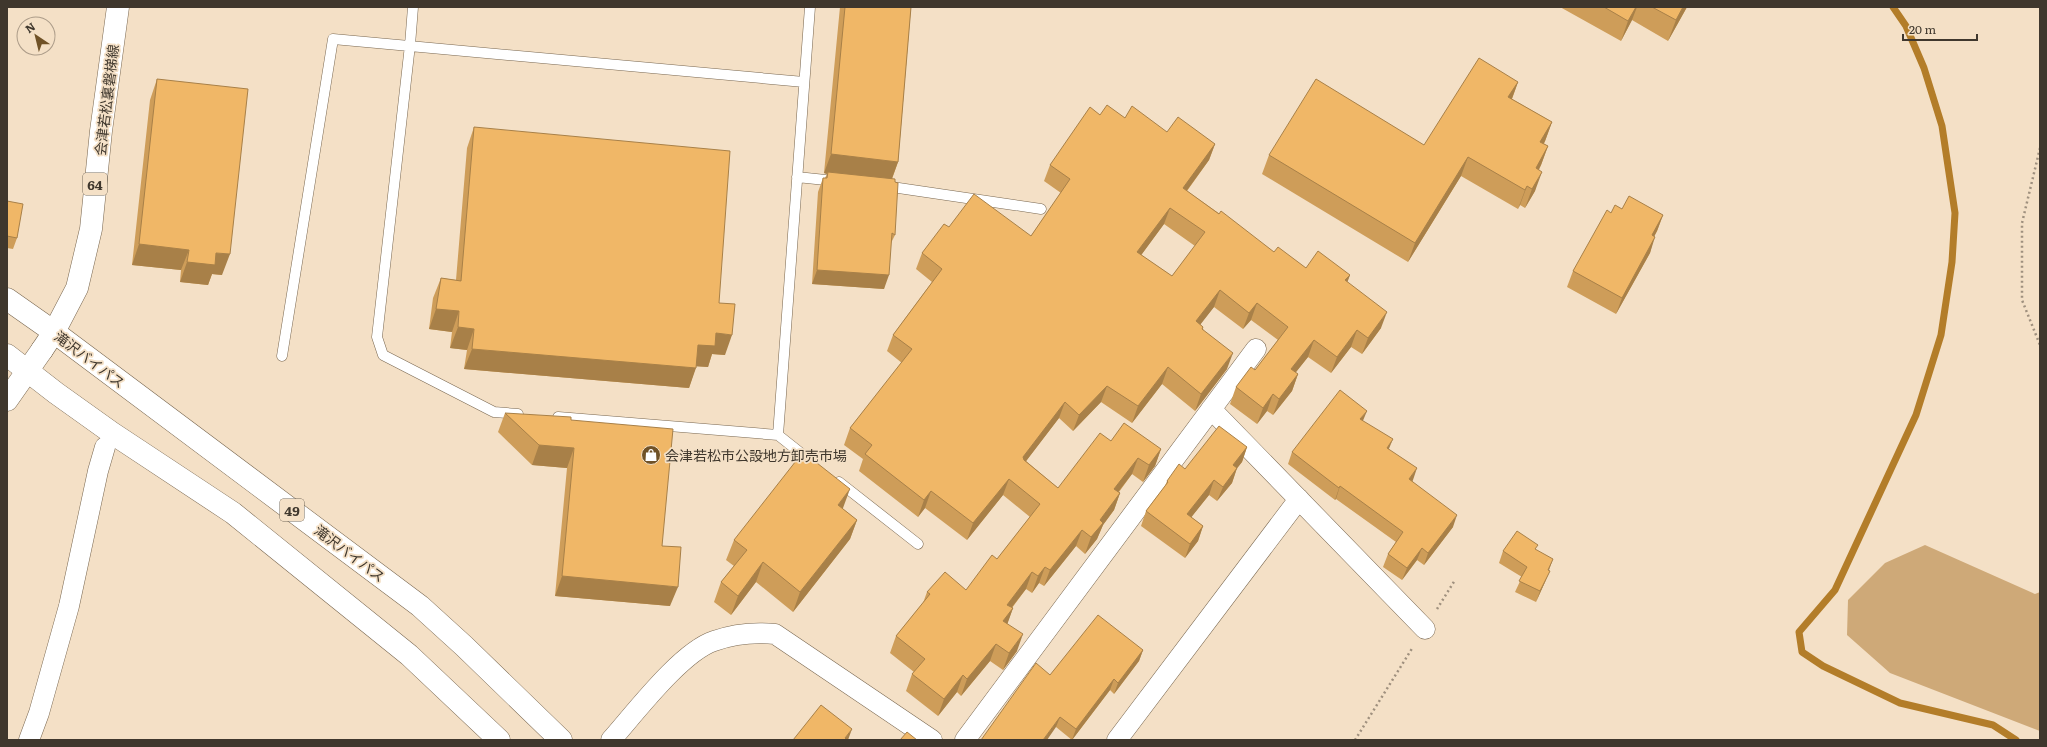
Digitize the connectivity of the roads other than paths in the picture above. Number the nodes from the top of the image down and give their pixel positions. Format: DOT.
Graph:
graph roads {
  1 [pos="118,7"];
  2 [pos="413,7"];
  3 [pos="810,7"];
  4 [pos="410,45"];
  5 [pos="804,82"];
  6 [pos="797,177"];
  7 [pos="842,182"];
  8 [pos="872,185"];
  9 [pos="1041,209"];
  10 [pos="7,299"];
  11 [pos="54,332"];
  12 [pos="1256,349"];
  13 [pos="7,355"];
  14 [pos="282,356"];
  15 [pos="27,371"];
  16 [pos="7,400"];
  17 [pos="1211,409"];
  18 [pos="526,415"];
  19 [pos="549,417"];
  20 [pos="778,436"];
  21 [pos="104,447"];
  22 [pos="821,468"];
  23 [pos="833,478"];
  24 [pos="1299,499"];
  25 [pos="918,544"];
  26 [pos="1424,629"];
  27 [pos="29,740"];
  28 [pos="499,740"];
  29 [pos="561,740"];
  30 [pos="611,740"];
  31 [pos="932,740"];
  32 [pos="965,740"];
  33 [pos="1116,740"];
  1 -- 11 [label="main road, 会津若松裏磐梯線 / 64"];
  2 -- 4 [label="lane"];
  3 -- 5 [label="lane"];
  4 -- 5 [label="lane"];
  4 -- 14 [label="lane"];
  4 -- 18 [label="lane"];
  5 -- 6 [label="lane"];
  6 -- 7 [label="lane"];
  6 -- 20 [label="lane"];
  8 -- 9 [label="lane"];
  10 -- 11 [label="main road, 滝沢バイパス / 49"];
  11 -- 15 [label="main road, 会津若松裏磐梯線 / 64"];
  11 -- 29 [label="main road, 滝沢バイパス / 49"];
  12 -- 17 [label="street"];
  13 -- 15 [label="main road"];
  15 -- 16 [label="main road, 会津若松裏磐梯線"];
  15 -- 28 [label="main road"];
  17 -- 24 [label="street"];
  17 -- 32 [label="street"];
  19 -- 20 [label="lane"];
  20 -- 22 [label="lane"];
  21 -- 27 [label="street"];
  23 -- 25 [label="lane"];
  24 -- 26 [label="street"];
  24 -- 33 [label="street"];
  30 -- 31 [label="street"];
}
